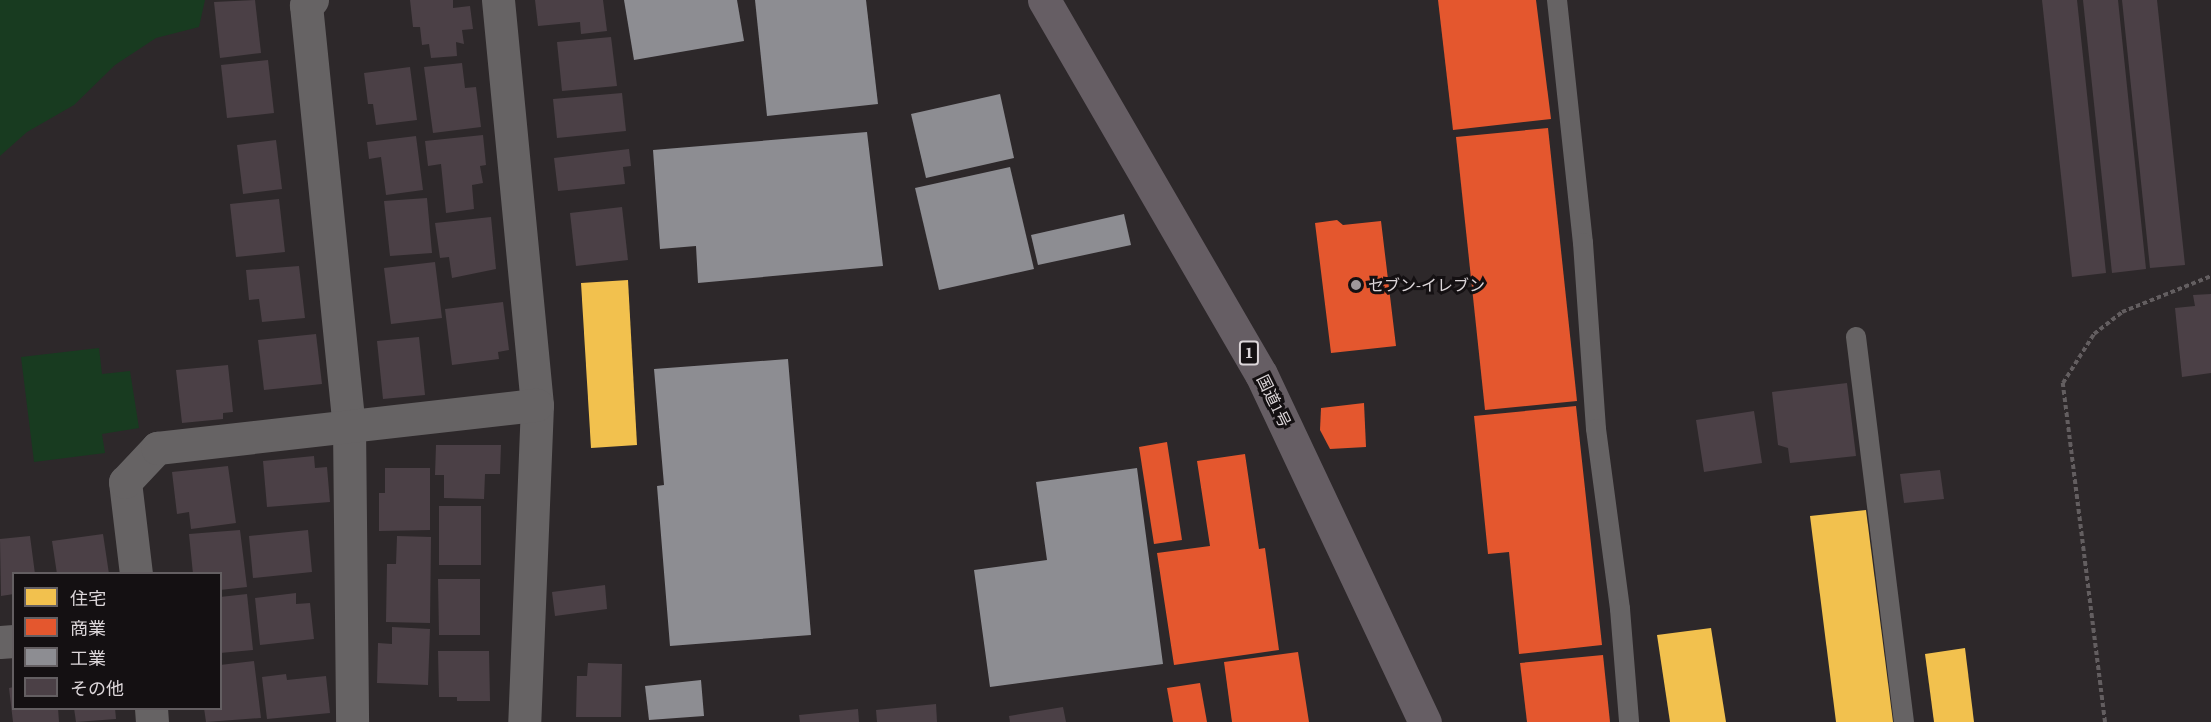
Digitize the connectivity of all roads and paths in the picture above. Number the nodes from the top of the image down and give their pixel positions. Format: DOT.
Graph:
graph roads {
  1 [pos="312,0"];
  2 [pos="498,0"];
  3 [pos="1044,0"];
  4 [pos="1557,0"];
  5 [pos="2211,276"];
  6 [pos="1856,337"];
  7 [pos="537,405"];
  8 [pos="349,426"];
  9 [pos="136,572"];
  10 [pos="352,722"];
  11 [pos="524,722"];
  12 [pos="1425,722"];
  13 [pos="1629,722"];
  14 [pos="1904,722"];
  15 [pos="2105,722"];
  1 -- 8 [label="street"];
  2 -- 7 [label="street"];
  3 -- 12 [label="highway, 国道1号 / 1"];
  4 -- 13 [label="lane"];
  5 -- 15 [label="path"];
  6 -- 14 [label="lane"];
  7 -- 8 [label="street"];
  7 -- 11 [label="street"];
  8 -- 9 [label="street"];
  8 -- 10 [label="street"];
}
